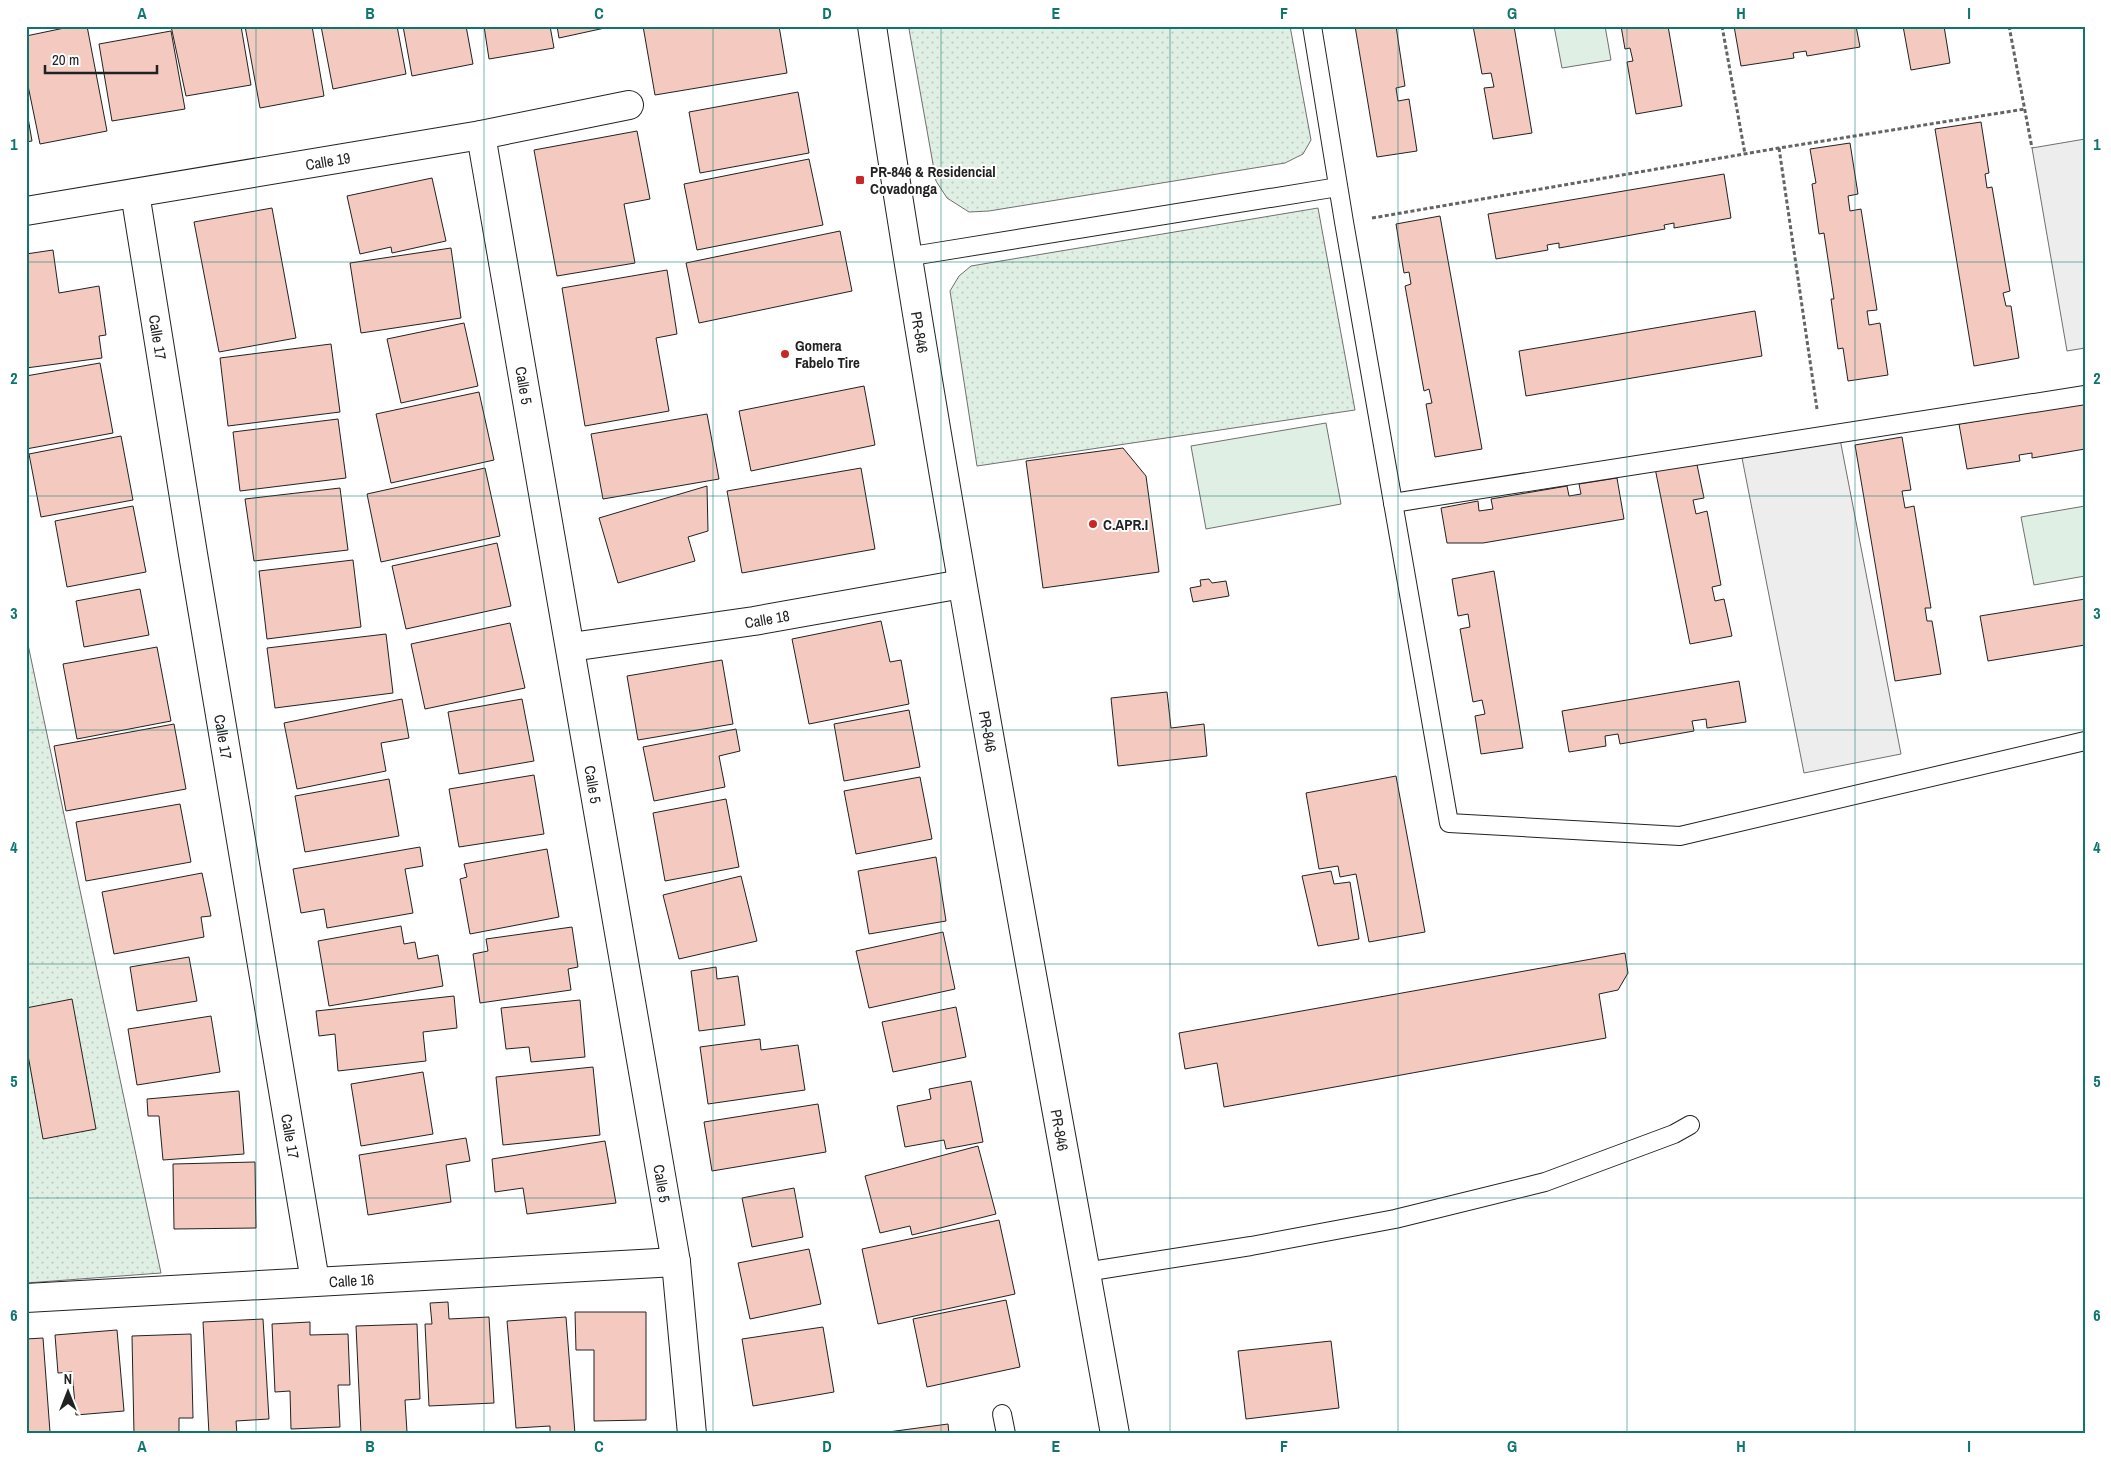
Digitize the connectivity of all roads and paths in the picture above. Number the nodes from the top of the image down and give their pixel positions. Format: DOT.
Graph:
graph roads {
  1 [pos="872,26"];
  2 [pos="1312,26"];
  3 [pos="1722,26"];
  4 [pos="2009,26"];
  5 [pos="629,105"];
  6 [pos="2025,109"];
  7 [pos="481,135"];
  8 [pos="1779,148"];
  9 [pos="2032,148"];
  10 [pos="1745,154"];
  11 [pos="1338,187"];
  12 [pos="135,193"];
  13 [pos="26,211"];
  14 [pos="1344,222"];
  15 [pos="906,257"];
  16 [pos="2085,395"];
  17 [pos="1820,436"];
  18 [pos="1393,502"];
  19 [pos="962,584"];
  20 [pos="571,647"];
  21 [pos="2085,741"];
  22 [pos="1690,1125"];
  23 [pos="676,1262"];
  24 [pos="1086,1272"];
  25 [pos="315,1280"];
  26 [pos="26,1298"];
  27 [pos="1002,1414"];
  28 [pos="692,1434"];
  29 [pos="1006,1434"];
  30 [pos="1115,1434"];
  1 -- 15 [label="street, PR-846 / PR-846"];
  2 -- 11 [label="lane"];
  3 -- 10 [label="path"];
  4 -- 6 [label="path"];
  5 -- 7 [label="street, Calle 19"];
  6 -- 8 [label="path"];
  6 -- 9 [label="path"];
  7 -- 12 [label="street, Calle 19"];
  7 -- 20 [label="street, Calle 5"];
  8 -- 10 [label="path"];
  8 -- 17 [label="path"];
  10 -- 14 [label="path"];
  11 -- 14 [label="lane"];
  11 -- 15 [label="lane"];
  12 -- 13 [label="street, Calle 19"];
  12 -- 25 [label="street, Calle 17"];
  14 -- 18 [label="lane"];
  15 -- 19 [label="street, PR-846 / PR-846"];
  16 -- 17 [label="lane"];
  17 -- 18 [label="lane"];
  18 -- 21 [label="lane"];
  19 -- 20 [label="street, Calle 18"];
  19 -- 24 [label="street, PR-846 / PR-846"];
  20 -- 23 [label="street, Calle 5"];
  22 -- 24 [label="lane"];
  23 -- 25 [label="street, Calle 16"];
  23 -- 28 [label="street, Calle 5"];
  24 -- 30 [label="street, PR-846 / PR-846"];
  25 -- 26 [label="street, Calle 16"];
  27 -- 29 [label="lane"];
}
